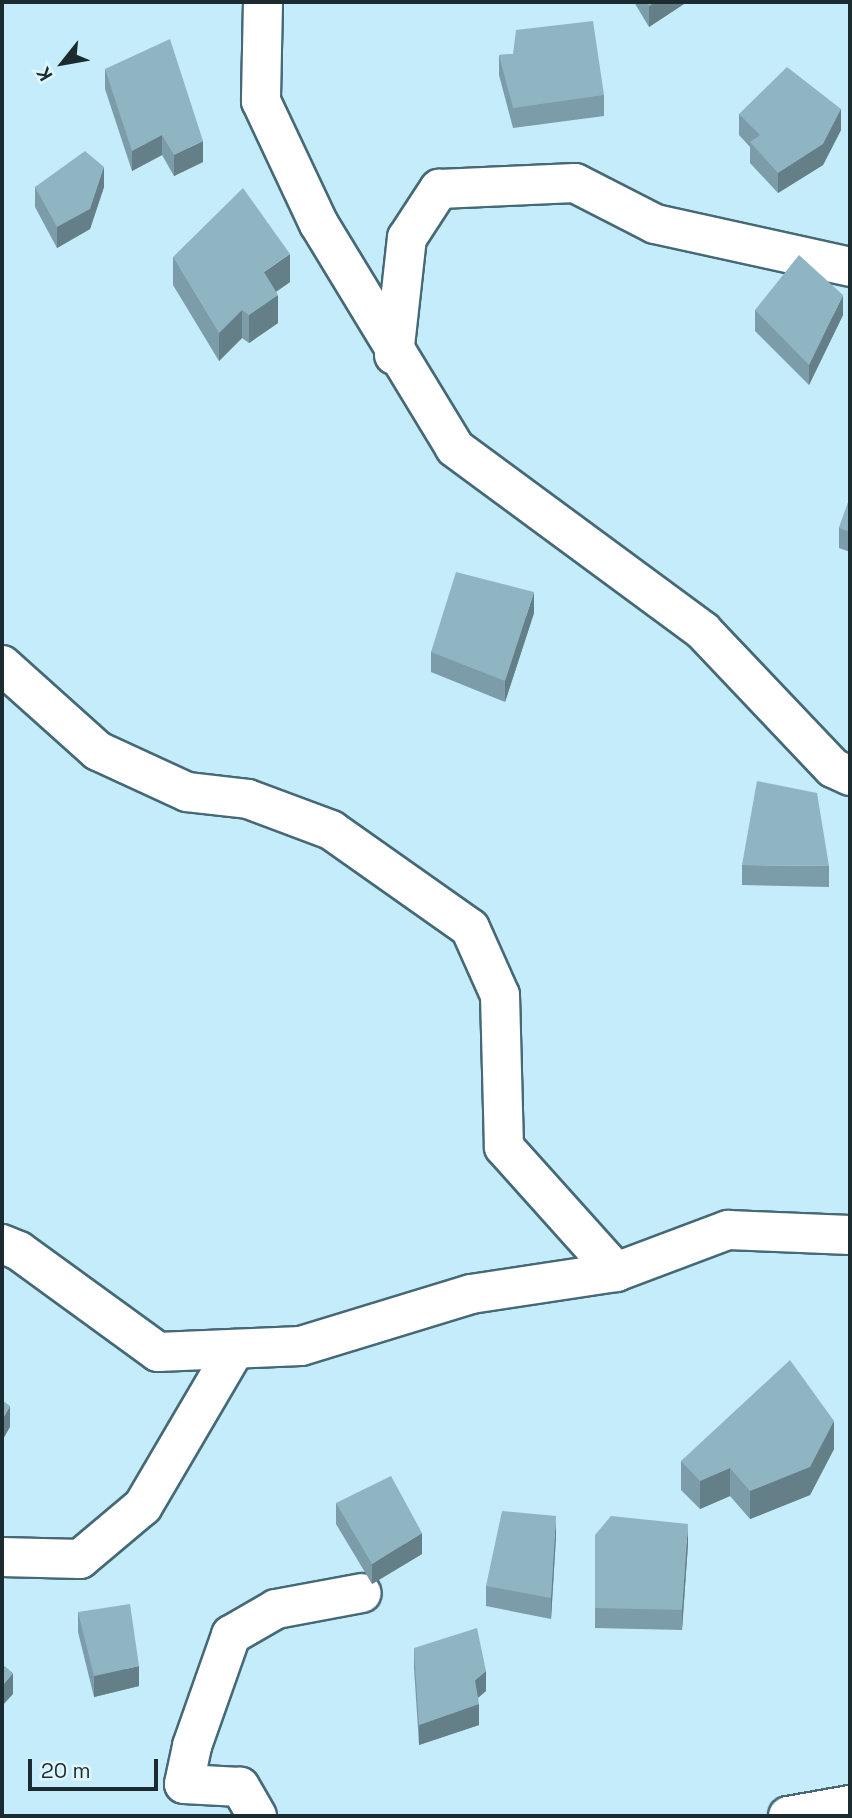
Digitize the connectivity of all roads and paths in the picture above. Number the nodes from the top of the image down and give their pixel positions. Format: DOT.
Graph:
graph roads {
  1 [pos="263,2"];
  2 [pos="850,267"];
  3 [pos="394,355"];
  4 [pos="2,665"];
  5 [pos="850,776"];
  6 [pos="850,1235"];
  7 [pos="2,1244"];
  8 [pos="616,1272"];
  9 [pos="235,1349"];
  10 [pos="2,1557"];
  11 [pos="362,1593"];
  12 [pos="850,1805"];
  13 [pos="257,1816"];
  14 [pos="788,1816"];
  1 -- 3 [label="street"];
  2 -- 3 [label="street"];
  3 -- 5 [label="street"];
  4 -- 8 [label="street"];
  6 -- 8 [label="street"];
  7 -- 9 [label="street"];
  8 -- 9 [label="street"];
  9 -- 10 [label="street"];
  11 -- 13 [label="street"];
  12 -- 14 [label="street"];
}
